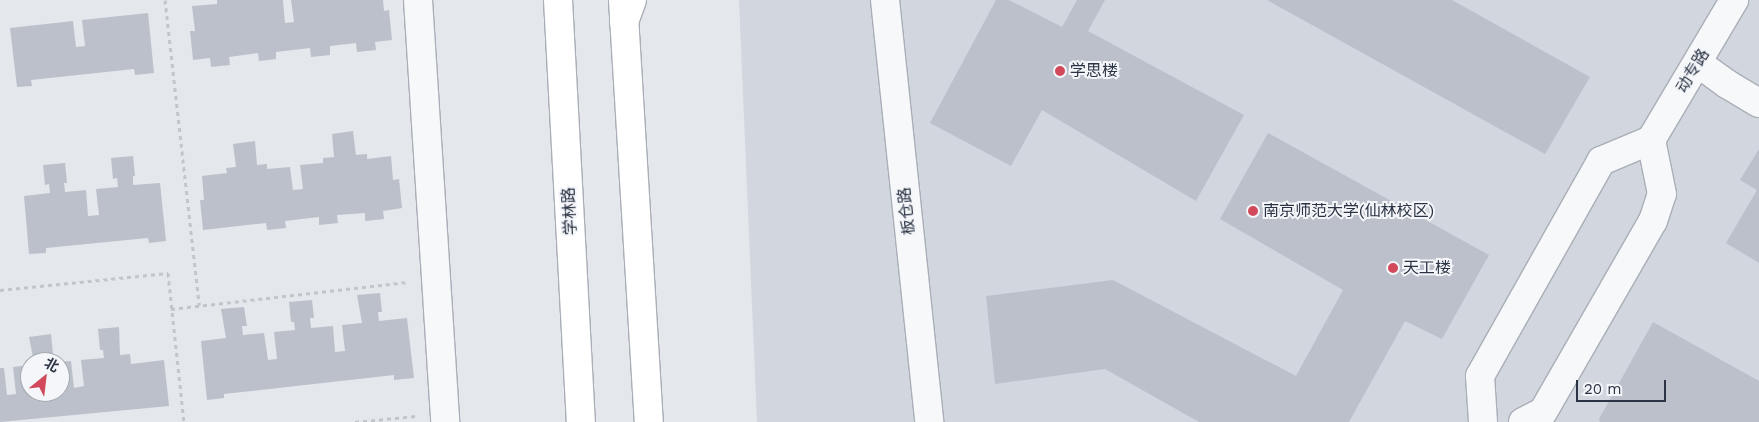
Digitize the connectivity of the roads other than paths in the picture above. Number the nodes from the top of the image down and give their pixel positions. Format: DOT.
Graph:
graph roads {
  1 [pos="418,0"];
  2 [pos="558,0"];
  3 [pos="885,0"];
  4 [pos="1734,0"];
  5 [pos="626,7"];
  6 [pos="1698,63"];
  7 [pos="1759,103"];
  8 [pos="1651,140"];
  9 [pos="445,418"];
  10 [pos="581,422"];
  11 [pos="649,422"];
  12 [pos="928,422"];
  13 [pos="1483,422"];
  14 [pos="1524,422"];
  1 -- 9 [label="street"];
  2 -- 10 [label="main road, 学林路"];
  3 -- 12 [label="street, 板仓路"];
  4 -- 6 [label="street, 动专路"];
  5 -- 11 [label="main road"];
  6 -- 7 [label="street"];
  6 -- 8 [label="street, 动专路"];
  8 -- 13 [label="street"];
  8 -- 14 [label="street"];
}
